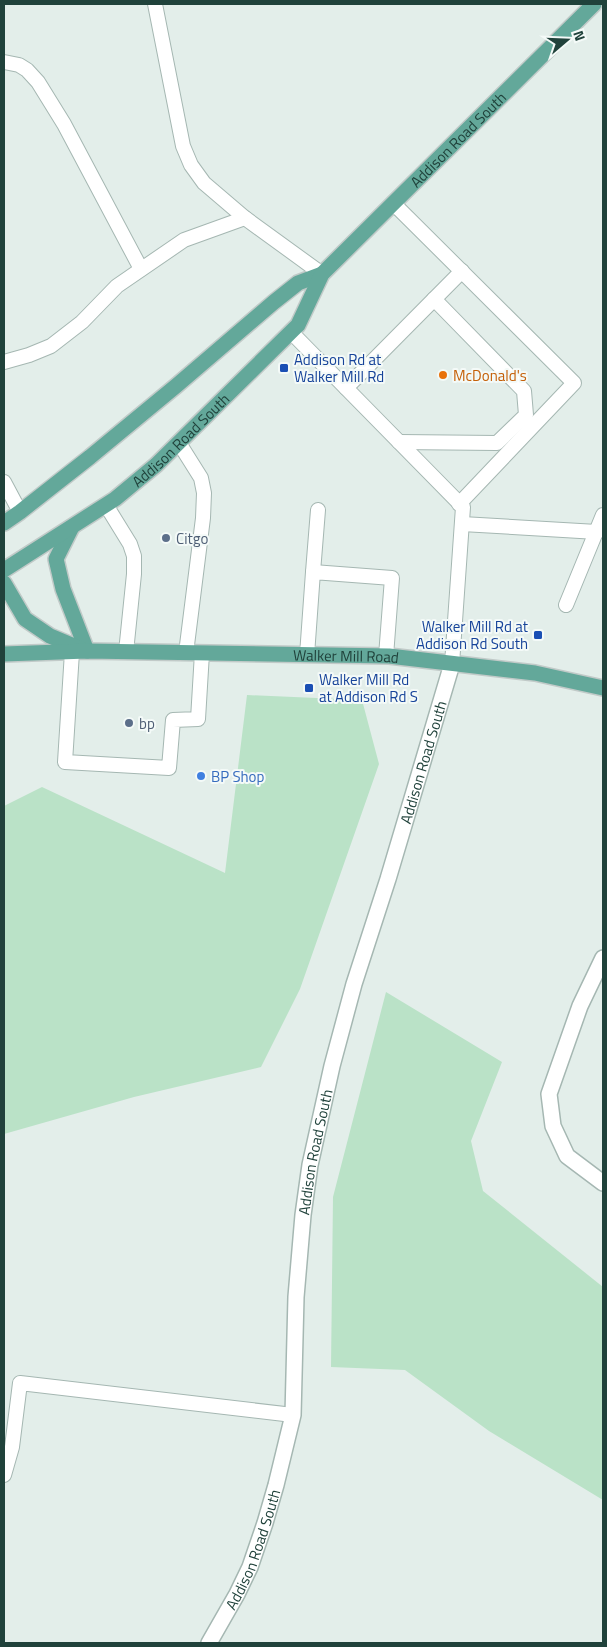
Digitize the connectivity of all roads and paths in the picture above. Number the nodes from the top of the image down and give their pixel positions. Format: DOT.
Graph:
graph roads {
  1 [pos="155,4"];
  2 [pos="594,4"];
  3 [pos="4,62"];
  4 [pos="394,204"];
  5 [pos="245,218"];
  6 [pos="141,269"];
  7 [pos="462,271"];
  8 [pos="322,274"];
  9 [pos="434,299"];
  10 [pos="291,332"];
  11 [pos="4,362"];
  12 [pos="346,388"];
  13 [pos="399,442"];
  14 [pos="179,443"];
  15 [pos="4,482"];
  16 [pos="459,504"];
  17 [pos="106,505"];
  18 [pos="318,510"];
  19 [pos="20,512"];
  20 [pos="603,515"];
  21 [pos="4,523"];
  22 [pos="462,524"];
  23 [pos="73,527"];
  24 [pos="597,532"];
  25 [pos="4,570"];
  26 [pos="313,572"];
  27 [pos="4,583"];
  28 [pos="566,604"];
  29 [pos="87,651"];
  30 [pos="72,652"];
  31 [pos="126,652"];
  32 [pos="186,653"];
  33 [pos="202,653"];
  34 [pos="4,654"];
  35 [pos="307,655"];
  36 [pos="386,656"];
  37 [pos="452,664"];
  38 [pos="603,688"];
  39 [pos="603,958"];
  40 [pos="603,1183"];
  41 [pos="293,1415"];
  42 [pos="4,1475"];
  43 [pos="209,1643"];
  1 -- 5 [label="lane"];
  2 -- 4 [label="main road, Addison Road South"];
  3 -- 6 [label="lane"];
  4 -- 7 [label="lane"];
  4 -- 8 [label="main road, Addison Road South"];
  5 -- 6 [label="lane"];
  5 -- 8 [label="lane"];
  6 -- 11 [label="lane"];
  7 -- 9 [label="lane"];
  7 -- 16 [label="lane"];
  8 -- 10 [label="main road, Addison Road South"];
  8 -- 19 [label="main road, Addison Road South"];
  9 -- 12 [label="lane"];
  9 -- 13 [label="lane"];
  10 -- 12 [label="lane"];
  10 -- 14 [label="main road, Addison Road South"];
  12 -- 13 [label="lane"];
  13 -- 16 [label="lane"];
  14 -- 17 [label="main road, Addison Road South"];
  14 -- 32 [label="lane"];
  15 -- 19 [label="lane"];
  16 -- 22 [label="lane"];
  17 -- 23 [label="main road, Addison Road South"];
  17 -- 31 [label="lane"];
  18 -- 26 [label="lane"];
  19 -- 21 [label="main road, Addison Road South"];
  20 -- 24 [label="lane"];
  22 -- 24 [label="lane"];
  22 -- 37 [label="lane"];
  23 -- 25 [label="main road, Addison Road South"];
  23 -- 29 [label="main road"];
  24 -- 28 [label="lane"];
  26 -- 35 [label="lane"];
  26 -- 36 [label="lane"];
  27 -- 29 [label="main road, Walker Mill Road"];
  29 -- 30 [label="main road, Walker Mill Road"];
  29 -- 31 [label="main road, Walker Mill Road"];
  30 -- 33 [label="lane"];
  30 -- 34 [label="main road, Walker Mill Road"];
  31 -- 32 [label="main road, Walker Mill Road"];
  32 -- 33 [label="main road, Walker Mill Road"];
  33 -- 35 [label="main road, Walker Mill Road"];
  35 -- 36 [label="main road, Walker Mill Road"];
  36 -- 37 [label="main road, Walker Mill Road"];
  37 -- 38 [label="main road, Walker Mill Road"];
  37 -- 41 [label="street, Addison Road South"];
  39 -- 40 [label="street"];
  41 -- 42 [label="lane"];
  41 -- 43 [label="street, Addison Road South"];
}
